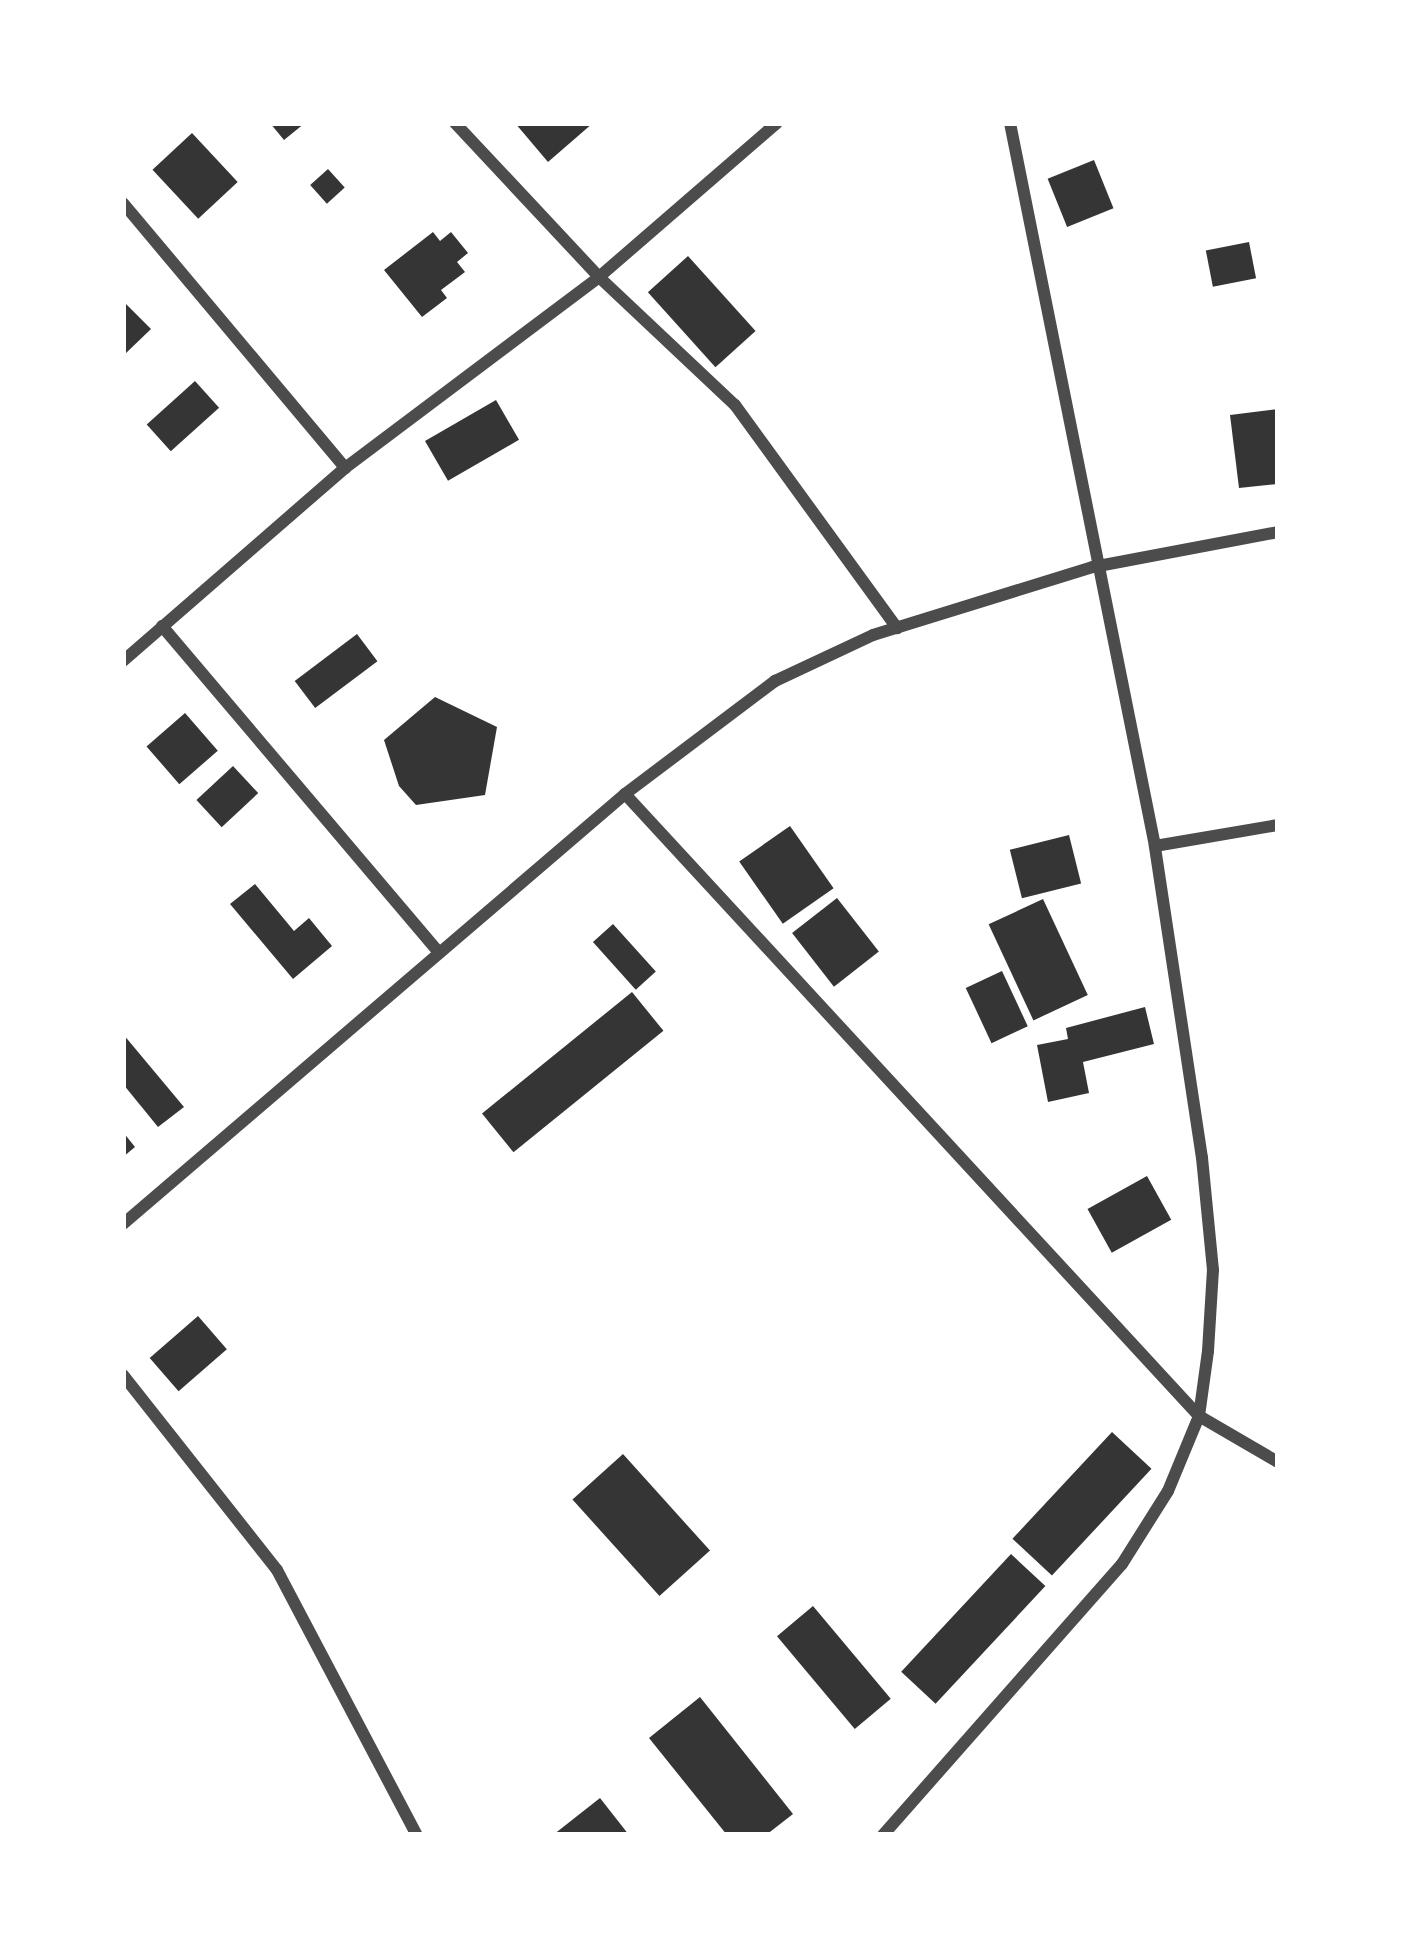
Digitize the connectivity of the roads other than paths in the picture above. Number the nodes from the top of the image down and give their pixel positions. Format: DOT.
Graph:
graph roads {
  1 [pos="455,123"];
  2 [pos="777,123"];
  3 [pos="1010,123"];
  4 [pos="123,203"];
  5 [pos="599,278"];
  6 [pos="344,468"];
  7 [pos="1278,532"];
  8 [pos="1094,567"];
  9 [pos="162,626"];
  10 [pos="897,628"];
  11 [pos="123,661"];
  12 [pos="626,794"];
  13 [pos="1278,824"];
  14 [pos="1156,846"];
  15 [pos="438,951"];
  16 [pos="123,1224"];
  17 [pos="123,1375"];
  18 [pos="1199,1416"];
  19 [pos="1278,1462"];
  20 [pos="417,1835"];
  21 [pos="884,1835"];
  1 -- 5 [label="street"];
  2 -- 5 [label="street"];
  3 -- 8 [label="street"];
  4 -- 6 [label="street"];
  5 -- 6 [label="street"];
  5 -- 10 [label="street"];
  6 -- 9 [label="street"];
  7 -- 8 [label="street"];
  8 -- 10 [label="street"];
  8 -- 14 [label="street"];
  9 -- 11 [label="street"];
  9 -- 15 [label="street"];
  10 -- 12 [label="street"];
  12 -- 15 [label="street"];
  12 -- 18 [label="street"];
  13 -- 14 [label="street"];
  14 -- 18 [label="street"];
  15 -- 16 [label="street"];
  17 -- 20 [label="street"];
  18 -- 19 [label="street"];
  18 -- 21 [label="street"];
}
